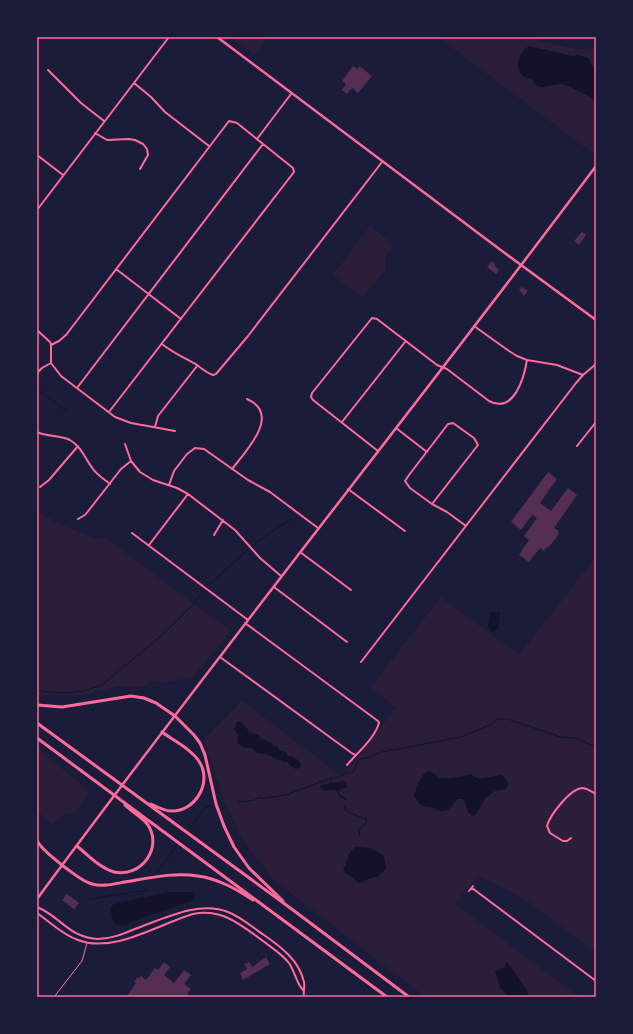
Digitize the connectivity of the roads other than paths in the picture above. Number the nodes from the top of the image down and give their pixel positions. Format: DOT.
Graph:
graph roads {
  1 [pos="169,37"];
  2 [pos="218,37"];
  3 [pos="48,70"];
  4 [pos="134,83"];
  5 [pos="291,94"];
  6 [pos="104,122"];
  7 [pos="96,133"];
  8 [pos="257,140"];
  9 [pos="263,144"];
  10 [pos="209,146"];
  11 [pos="37,155"];
  12 [pos="382,162"];
  13 [pos="596,166"];
  14 [pos="140,169"];
  15 [pos="64,175"];
  16 [pos="37,204"];
  17 [pos="40,206"];
  18 [pos="37,210"];
  19 [pos="521,266"];
  20 [pos="116,269"];
  21 [pos="149,294"];
  22 [pos="181,319"];
  23 [pos="596,320"];
  24 [pos="474,326"];
  25 [pos="37,330"];
  26 [pos="405,342"];
  27 [pos="162,344"];
  28 [pos="51,345"];
  29 [pos="527,360"];
  30 [pos="51,363"];
  31 [pos="596,364"];
  32 [pos="197,366"];
  33 [pos="442,368"];
  34 [pos="37,372"];
  35 [pos="583,375"];
  36 [pos="77,388"];
  37 [pos="247,399"];
  38 [pos="109,412"];
  39 [pos="596,422"];
  40 [pos="341,423"];
  41 [pos="155,427"];
  42 [pos="396,428"];
  43 [pos="175,431"];
  44 [pos="37,432"];
  45 [pos="125,444"];
  46 [pos="78,446"];
  47 [pos="577,446"];
  48 [pos="378,451"];
  49 [pos="427,452"];
  50 [pos="131,461"];
  51 [pos="232,468"];
  52 [pos="110,484"];
  53 [pos="169,485"];
  54 [pos="40,487"];
  55 [pos="348,489"];
  56 [pos="188,494"];
  57 [pos="432,504"];
  58 [pos="78,519"];
  59 [pos="223,520"];
  60 [pos="466,526"];
  61 [pos="318,528"];
  62 [pos="405,531"];
  63 [pos="132,533"];
  64 [pos="214,535"];
  65 [pos="149,545"];
  66 [pos="300,552"];
  67 [pos="281,576"];
  68 [pos="274,587"];
  69 [pos="351,590"];
  70 [pos="248,620"];
  71 [pos="245,623"];
  72 [pos="347,642"];
  73 [pos="220,657"];
  74 [pos="361,662"];
  75 [pos="37,705"];
  76 [pos="175,716"];
  77 [pos="37,723"];
  78 [pos="162,732"];
  79 [pos="37,738"];
  80 [pos="356,755"];
  81 [pos="348,765"];
  82 [pos="596,794"];
  83 [pos="139,797"];
  84 [pos="121,800"];
  85 [pos="571,838"];
  86 [pos="37,841"];
  87 [pos="77,846"];
  88 [pos="62,865"];
  89 [pos="469,891"];
  90 [pos="37,899"];
  91 [pos="37,907"];
  92 [pos="293,910"];
  93 [pos="37,913"];
  94 [pos="275,914"];
  95 [pos="52,917"];
  96 [pos="46,919"];
  97 [pos="136,929"];
  98 [pos="134,936"];
  99 [pos="93,938"];
  100 [pos="87,943"];
  101 [pos="290,957"];
  102 [pos="284,958"];
  103 [pos="596,981"];
  104 [pos="303,990"];
  105 [pos="54,997"];
  106 [pos="304,997"];
  107 [pos="387,997"];
  108 [pos="409,997"];
  1 -- 4 [label="street"];
  2 -- 5 [label="main road"];
  3 -- 6 [label="street"];
  4 -- 6 [label="street"];
  4 -- 10 [label="street"];
  5 -- 8 [label="street"];
  5 -- 12 [label="main road"];
  6 -- 7 [label="street"];
  7 -- 14 [label="street"];
  7 -- 15 [label="street"];
  8 -- 9 [label="street"];
  8 -- 10 [label="street"];
  9 -- 21 [label="street"];
  9 -- 22 [label="street"];
  10 -- 20 [label="street"];
  11 -- 15 [label="street"];
  12 -- 19 [label="main road"];
  12 -- 32 [label="street"];
  13 -- 19 [label="main road"];
  15 -- 17 [label="street"];
  16 -- 17 [label="street"];
  17 -- 18 [label="street"];
  19 -- 23 [label="main road"];
  19 -- 24 [label="main road"];
  20 -- 21 [label="street"];
  20 -- 28 [label="street"];
  21 -- 22 [label="street"];
  21 -- 36 [label="street"];
  22 -- 27 [label="street"];
  24 -- 29 [label="street"];
  24 -- 33 [label="main road"];
  25 -- 28 [label="street"];
  26 -- 33 [label="street"];
  26 -- 40 [label="street"];
  26 -- 40 [label="street"];
  27 -- 32 [label="street"];
  27 -- 38 [label="street"];
  28 -- 30 [label="street"];
  29 -- 33 [label="street"];
  29 -- 35 [label="street"];
  30 -- 34 [label="street"];
  30 -- 36 [label="street"];
  31 -- 35 [label="street"];
  32 -- 41 [label="street"];
  33 -- 42 [label="main road"];
  35 -- 60 [label="street"];
  36 -- 38 [label="street"];
  37 -- 51 [label="street"];
  38 -- 41 [label="street"];
  39 -- 47 [label="street"];
  40 -- 48 [label="street"];
  41 -- 43 [label="street"];
  42 -- 48 [label="main road"];
  42 -- 49 [label="street"];
  44 -- 46 [label="street"];
  45 -- 50 [label="street"];
  46 -- 52 [label="street"];
  46 -- 54 [label="street"];
  48 -- 55 [label="main road"];
  49 -- 57 [label="street"];
  49 -- 57 [label="street"];
  50 -- 52 [label="street"];
  50 -- 53 [label="street"];
  51 -- 53 [label="street"];
  51 -- 61 [label="street"];
  52 -- 58 [label="street"];
  53 -- 56 [label="street"];
  55 -- 61 [label="main road"];
  55 -- 62 [label="street"];
  56 -- 59 [label="street"];
  56 -- 65 [label="street"];
  57 -- 60 [label="street"];
  59 -- 64 [label="street"];
  59 -- 67 [label="street"];
  60 -- 74 [label="street"];
  61 -- 66 [label="main road"];
  63 -- 65 [label="street"];
  65 -- 70 [label="street"];
  66 -- 67 [label="main road"];
  66 -- 69 [label="street"];
  67 -- 68 [label="main road"];
  68 -- 70 [label="main road"];
  68 -- 72 [label="street"];
  70 -- 71 [label="main road"];
  71 -- 73 [label="main road"];
  71 -- 80 [label="street"];
  73 -- 76 [label="main road"];
  73 -- 80 [label="street"];
  75 -- 76 [label="highway"];
  76 -- 78 [label="main road"];
  76 -- 92 [label="highway"];
  77 -- 83 [label="highway"];
  78 -- 83 [label="highway"];
  78 -- 87 [label="main road"];
  79 -- 84 [label="highway"];
  80 -- 81 [label="street"];
  82 -- 85 [label="street"];
  83 -- 92 [label="highway"];
  84 -- 87 [label="highway"];
  84 -- 94 [label="highway"];
  86 -- 88 [label="highway"];
  87 -- 88 [label="main road"];
  88 -- 90 [label="main road"];
  88 -- 94 [label="highway"];
  89 -- 103 [label="street"];
  91 -- 95 [label="street"];
  92 -- 108 [label="highway"];
  93 -- 96 [label="street"];
  94 -- 107 [label="highway"];
  95 -- 96 [label="street"];
  95 -- 99 [label="street"];
  96 -- 100 [label="street"];
  97 -- 98 [label="street"];
  97 -- 99 [label="street"];
  97 -- 101 [label="street"];
  98 -- 100 [label="street"];
  98 -- 102 [label="street"];
  99 -- 100 [label="street"];
  100 -- 105 [label="lane"];
  101 -- 102 [label="street"];
  101 -- 104 [label="street"];
  102 -- 104 [label="street"];
  104 -- 106 [label="street"];
}
